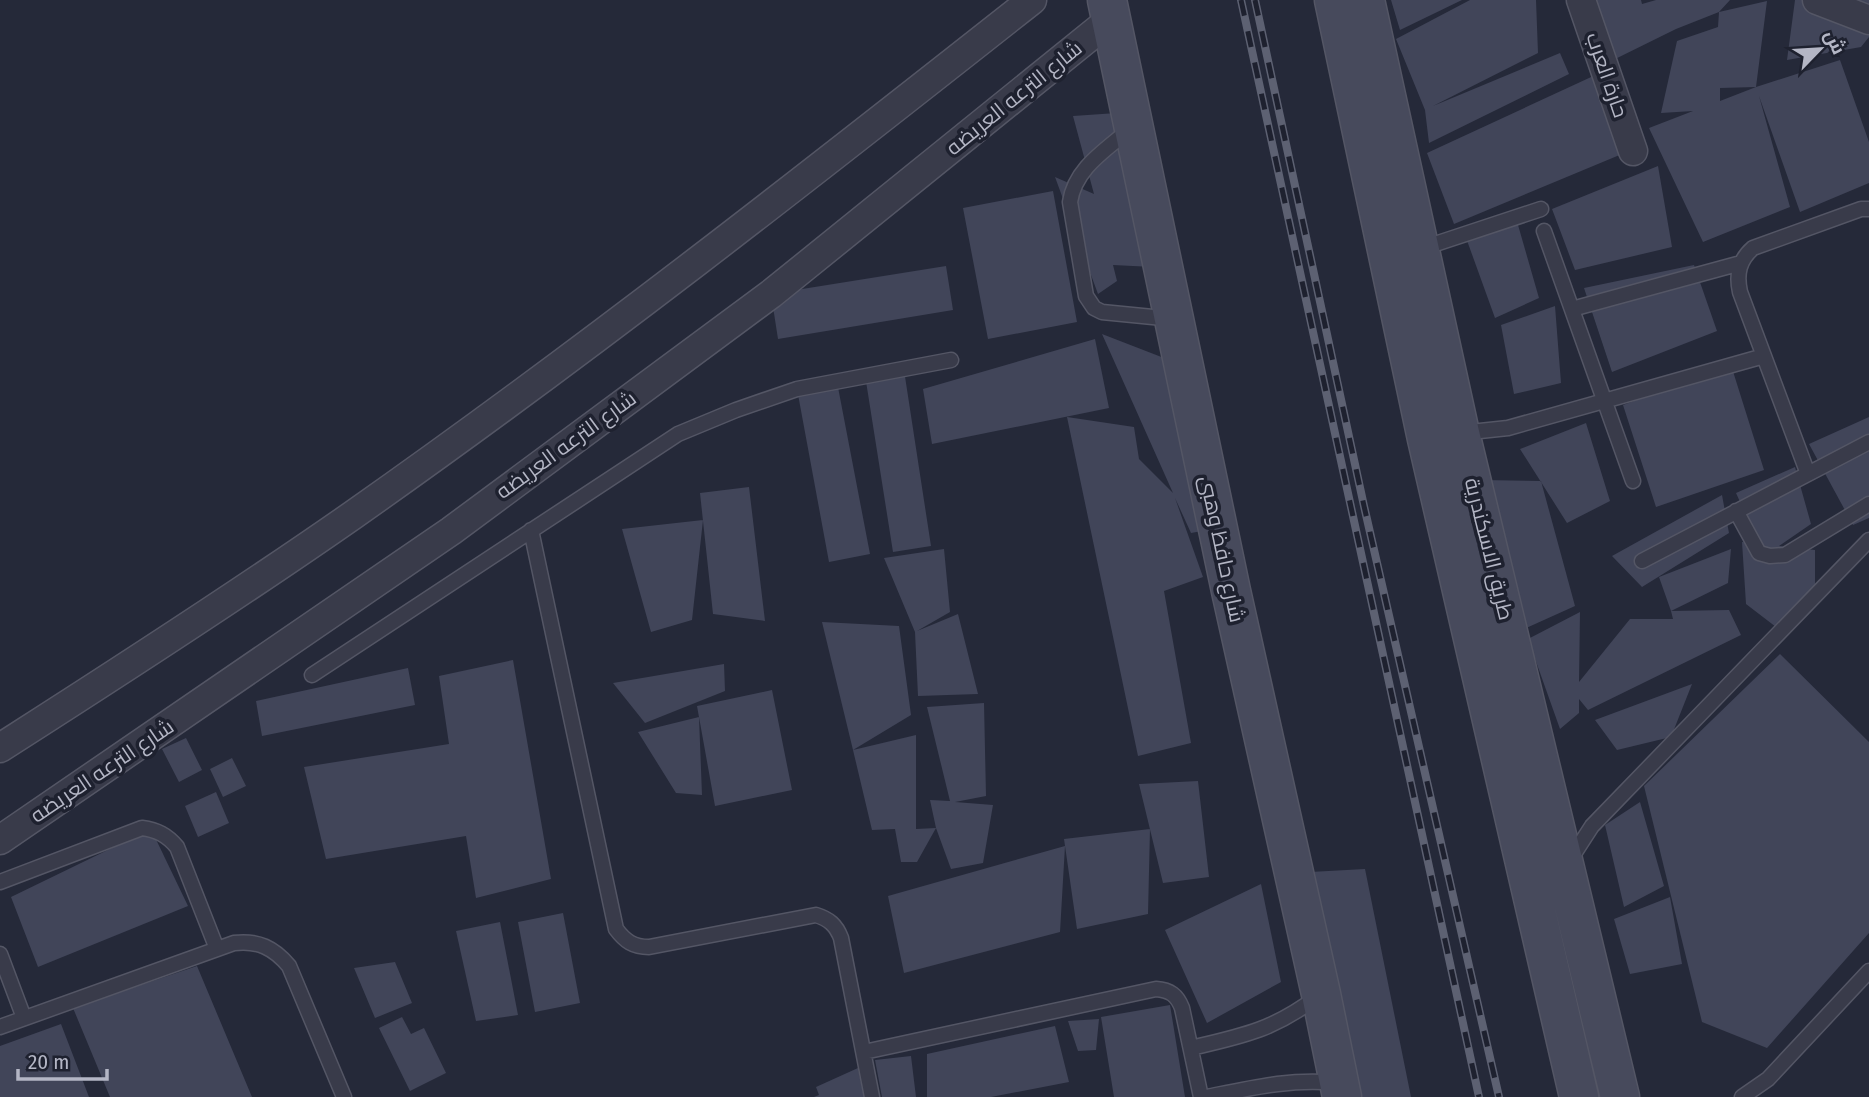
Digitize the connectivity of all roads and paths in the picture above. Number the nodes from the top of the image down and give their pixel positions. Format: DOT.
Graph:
graph roads {
  1 [pos="1032,0"];
  2 [pos="1334,0"];
  3 [pos="1365,0"];
  4 [pos="1581,0"];
  5 [pos="1817,0"];
  6 [pos="1109,10"];
  7 [pos="1869,20"];
  8 [pos="1133,126"];
  9 [pos="1633,151"];
  10 [pos="1541,209"];
  11 [pos="1869,209"];
  12 [pos="1544,231"];
  13 [pos="1421,249"];
  14 [pos="1741,263"];
  15 [pos="1572,309"];
  16 [pos="1174,319"];
  17 [pos="1764,356"];
  18 [pos="951,360"];
  19 [pos="1605,401"];
  20 [pos="1444,436"];
  21 [pos="1869,442"];
  22 [pos="1808,474"];
  23 [pos="1633,481"];
  24 [pos="1869,504"];
  25 [pos="1737,511"];
  26 [pos="531,530"];
  27 [pos="1869,540"];
  28 [pos="1642,561"];
  29 [pos="312,675"];
  30 [pos="0,748"];
  31 [pos="0,840"];
  32 [pos="1566,867"];
  33 [pos="1530,881"];
  34 [pos="0,882"];
  35 [pos="1581,933"];
  36 [pos="1541,935"];
  37 [pos="217,949"];
  38 [pos="0,954"];
  39 [pos="1869,971"];
  40 [pos="1321,994"];
  41 [pos="24,1018"];
  42 [pos="0,1027"];
  43 [pos="1191,1048"];
  44 [pos="864,1052"];
  45 [pos="1340,1090"];
  46 [pos="344,1097"];
  47 [pos="873,1097"];
  48 [pos="1201,1097"];
  49 [pos="1207,1097"];
  50 [pos="1579,1097"];
  51 [pos="1620,1097"];
  52 [pos="1742,1097"];
  1 -- 30 [label="street"];
  2 -- 20 [label="main road, طريق الاسكندرية"];
  3 -- 13 [label="main road, طريق الاسكندرية"];
  4 -- 9 [label="street, حارة العرب"];
  5 -- 7 [label="street"];
  6 -- 8 [label="main road, شارع حافظ وهبى"];
  6 -- 31 [label="street, شارع الترعه العريضه"];
  8 -- 16 [label="main road, شارع حافظ وهبى"];
  8 -- 16 [label="lane"];
  10 -- 13 [label="lane"];
  11 -- 14 [label="lane"];
  12 -- 15 [label="lane"];
  13 -- 20 [label="main road, طريق الاسكندرية"];
  14 -- 15 [label="lane"];
  14 -- 17 [label="lane"];
  15 -- 19 [label="lane"];
  16 -- 40 [label="main road, شارع حافظ وهبى"];
  17 -- 19 [label="lane"];
  17 -- 22 [label="lane"];
  18 -- 26 [label="lane"];
  19 -- 20 [label="lane"];
  19 -- 23 [label="lane"];
  20 -- 32 [label="main road, طريق الاسكندرية"];
  20 -- 33 [label="main road, طريق الاسكندرية"];
  21 -- 22 [label="lane"];
  22 -- 25 [label="lane"];
  24 -- 25 [label="lane"];
  25 -- 28 [label="lane"];
  26 -- 29 [label="lane"];
  26 -- 44 [label="lane"];
  27 -- 32 [label="lane"];
  32 -- 33 [label="main road"];
  32 -- 35 [label="main road, طريق الاسكندرية"];
  33 -- 36 [label="main road, طريق الاسكندرية"];
  34 -- 37 [label="lane"];
  35 -- 36 [label="main road"];
  35 -- 51 [label="main road, طريق الاسكندرية"];
  36 -- 50 [label="main road, طريق الاسكندرية"];
  37 -- 41 [label="lane"];
  37 -- 46 [label="lane"];
  38 -- 41 [label="lane"];
  39 -- 52 [label="lane"];
  40 -- 43 [label="lane"];
  40 -- 45 [label="main road, شارع حافظ وهبى"];
  41 -- 42 [label="lane"];
  43 -- 44 [label="lane"];
  43 -- 48 [label="lane"];
  44 -- 47 [label="lane"];
  45 -- 49 [label="lane"];
}
